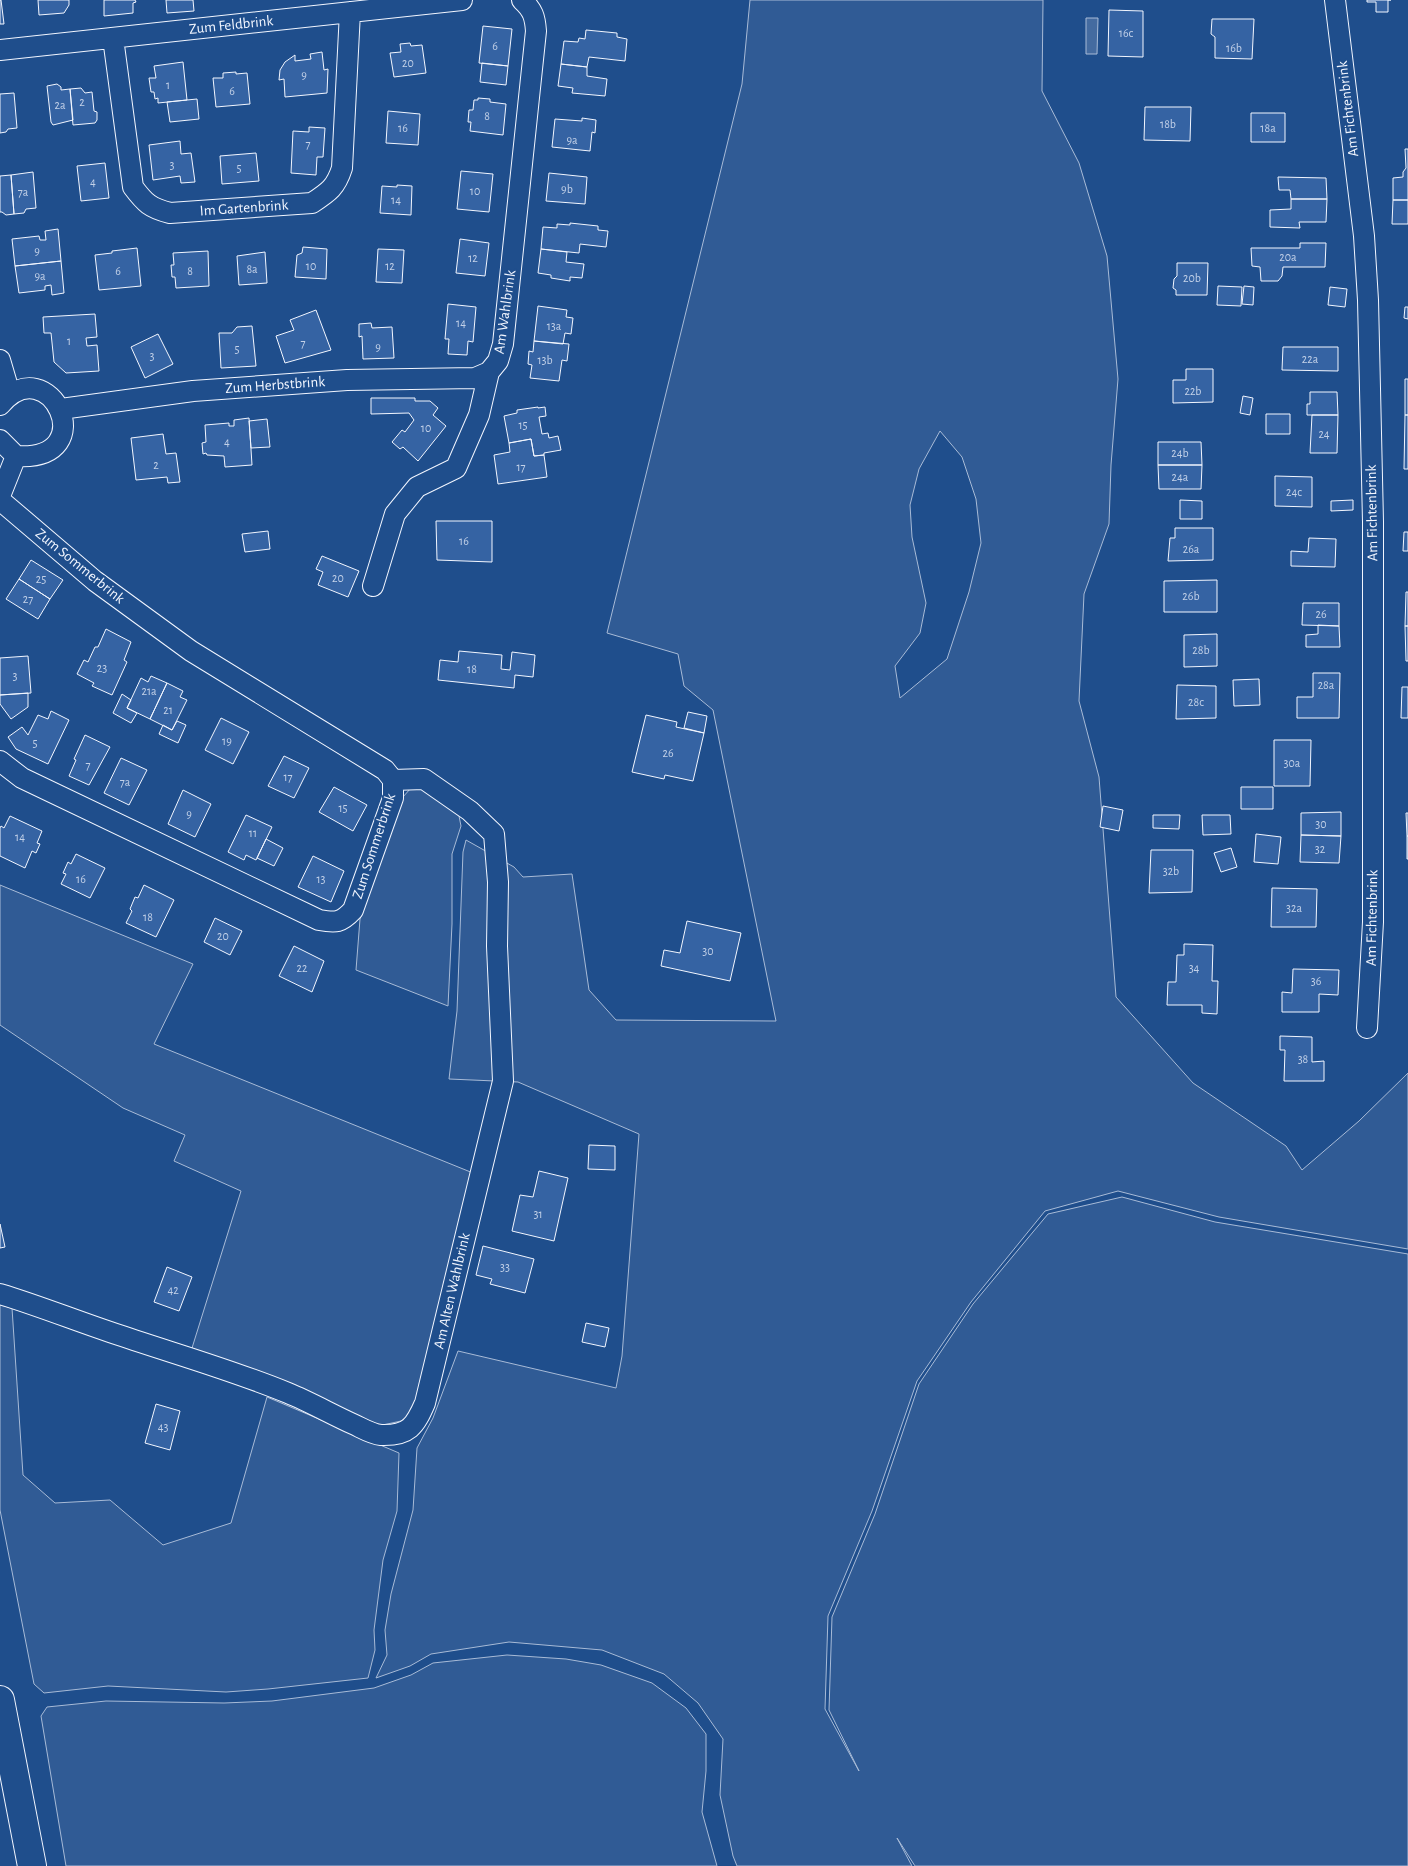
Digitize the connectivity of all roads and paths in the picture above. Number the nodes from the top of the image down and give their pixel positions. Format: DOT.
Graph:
graph roads {
  1 [pos="462,0"];
  2 [pos="1335,0"];
  3 [pos="528,2"];
  4 [pos="350,12"];
  5 [pos="113,38"];
  6 [pos="0,50"];
  7 [pos="0,360"];
  8 [pos="489,372"];
  9 [pos="5,400"];
  10 [pos="61,409"];
  11 [pos="0,440"];
  12 [pos="16,456"];
  13 [pos="0,498"];
  14 [pos="373,586"];
  15 [pos="0,761"];
  16 [pos="394,780"];
  17 [pos="1367,1028"];
  18 [pos="0,1294"];
  19 [pos="0,1700"];
  20 [pos="32,1866"];
  1 -- 4 [label="street, Zum Feldbrink"];
  2 -- 17 [label="street, Am Fichtenbrink"];
  3 -- 8 [label="street, Am Wahlbrink"];
  4 -- 5 [label="street, Zum Feldbrink"];
  4 -- 5 [label="street, Im Gartenbrink"];
  5 -- 6 [label="street, Zum Feldbrink"];
  7 -- 9 [label="street"];
  8 -- 10 [label="street, Zum Herbstbrink"];
  8 -- 14 [label="street, Am Wahlbrink"];
  9 -- 10 [label="street"];
  10 -- 12 [label="street"];
  11 -- 12 [label="street"];
  12 -- 13 [label="street, Zum Sommerbrink"];
  13 -- 16 [label="street, Zum Sommerbrink"];
  15 -- 16 [label="street, Zum Sommerbrink"];
  16 -- 18 [label="street, Am Alten Wahlbrink"];
  19 -- 20 [label="main road"];
}
